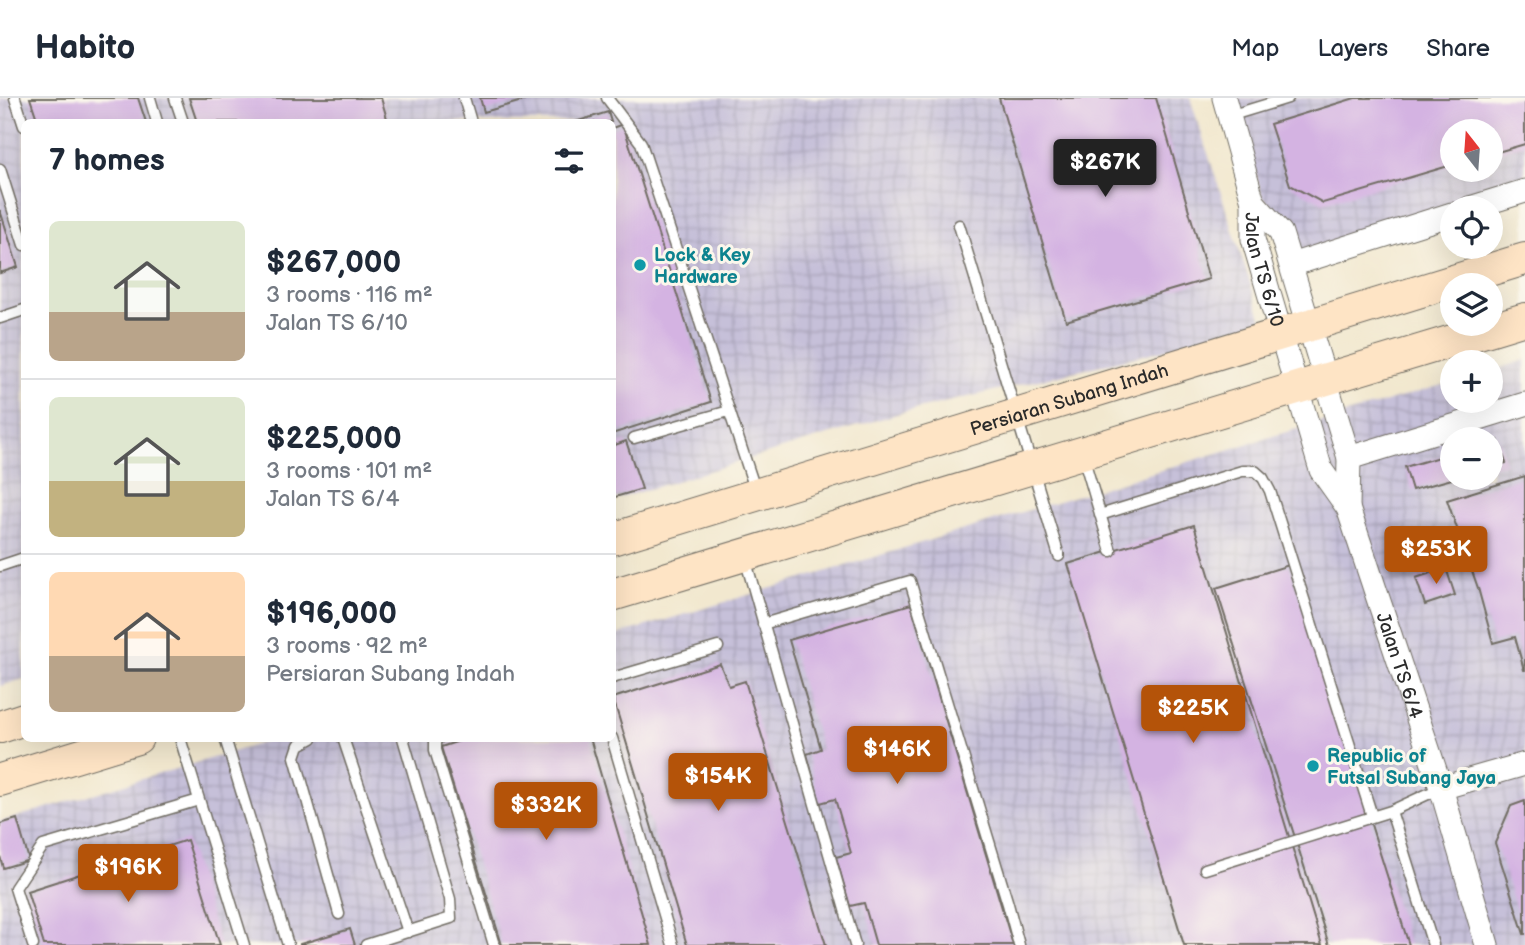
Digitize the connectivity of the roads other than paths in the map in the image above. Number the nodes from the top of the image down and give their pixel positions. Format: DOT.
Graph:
graph roads {
  1 [pos="15,98"];
  2 [pos="150,98"];
  3 [pos="175,98"];
  4 [pos="464,98"];
  5 [pos="607,98"];
  6 [pos="1288,98"];
  7 [pos="1226,107"];
  8 [pos="22,119"];
  9 [pos="156,119"];
  10 [pos="182,119"];
  11 [pos="470,119"];
  12 [pos="0,169"];
  13 [pos="1525,191"];
  14 [pos="1503,198"];
  15 [pos="1253,202"];
  16 [pos="1440,218"];
  17 [pos="959,225"];
  18 [pos="21,236"];
  19 [pos="1525,259"];
  20 [pos="1291,265"];
  21 [pos="21,311"];
  22 [pos="0,318"];
  23 [pos="1525,320"];
  24 [pos="1295,330"];
  25 [pos="1312,384"];
  26 [pos="1525,404"];
  27 [pos="729,411"];
  28 [pos="1016,416"];
  29 [pos="634,438"];
  30 [pos="1082,453"];
  31 [pos="1349,458"];
  32 [pos="1032,468"];
  33 [pos="757,495"];
  34 [pos="1348,508"];
  35 [pos="1100,514"];
  36 [pos="616,538"];
  37 [pos="1111,551"];
  38 [pos="744,555"];
  39 [pos="1059,556"];
  40 [pos="21,559"];
  41 [pos="0,566"];
  42 [pos="616,594"];
  43 [pos="764,624"];
  44 [pos="718,647"];
  45 [pos="616,677"];
  46 [pos="21,720"];
  47 [pos="0,727"];
  48 [pos="124,742"];
  49 [pos="181,742"];
  50 [pos="226,742"];
  51 [pos="306,742"];
  52 [pos="345,742"];
  53 [pos="404,742"];
  54 [pos="435,742"];
  55 [pos="613,742"];
  56 [pos="1525,764"];
  57 [pos="0,780"];
  58 [pos="1441,788"];
  59 [pos="199,800"];
  60 [pos="1391,811"];
  61 [pos="1372,817"];
  62 [pos="1205,869"];
  63 [pos="339,914"];
  64 [pos="408,932"];
  65 [pos="33,945"];
  66 [pos="244,945"];
  67 [pos="288,945"];
  68 [pos="366,945"];
  69 [pos="494,945"];
  70 [pos="673,945"];
  71 [pos="855,945"];
  72 [pos="1018,945"];
  73 [pos="1433,945"];
  74 [pos="1487,945"];
  1 -- 8 [label="lane"];
  2 -- 9 [label="lane"];
  3 -- 10 [label="lane"];
  4 -- 11 [label="lane"];
  5 -- 27 [label="lane"];
  6 -- 7 [label="lane"];
  7 -- 15 [label="street, Jalan TS 6/10"];
  12 -- 18 [label="lane"];
  13 -- 14 [label="street"];
  15 -- 20 [label="street, Jalan TS 6/10"];
  15 -- 24 [label="street, Jalan TS 6/10"];
  16 -- 20 [label="street"];
  17 -- 28 [label="lane"];
  19 -- 24 [label="main road, Persiaran Subang Indah"];
  20 -- 24 [label="street, Jalan TS 6/10"];
  21 -- 22 [label="lane"];
  23 -- 25 [label="main road"];
  24 -- 25 [label="street, Jalan TS 6/4"];
  24 -- 28 [label="main road, Persiaran Subang Indah"];
  25 -- 30 [label="main road"];
  25 -- 31 [label="street, Jalan TS 6/4"];
  25 -- 34 [label="street, Jalan TS 6/4"];
  26 -- 31 [label="street"];
  27 -- 29 [label="lane"];
  27 -- 33 [label="lane"];
  28 -- 32 [label="lane"];
  28 -- 33 [label="main road, Persiaran Subang Indah"];
  30 -- 32 [label="main road"];
  30 -- 35 [label="lane"];
  31 -- 34 [label="street, Jalan TS 6/4"];
  32 -- 38 [label="main road"];
  32 -- 39 [label="lane"];
  33 -- 36 [label="main road, Persiaran Subang Indah"];
  34 -- 58 [label="street, Jalan TS 6/4"];
  35 -- 37 [label="lane"];
  35 -- 61 [label="lane"];
  38 -- 42 [label="main road"];
  38 -- 43 [label="lane"];
  40 -- 41 [label="lane"];
  43 -- 71 [label="lane"];
  43 -- 72 [label="lane"];
  44 -- 45 [label="lane"];
  46 -- 47 [label="main road"];
  48 -- 57 [label="main road"];
  49 -- 59 [label="lane"];
  50 -- 67 [label="lane"];
  51 -- 63 [label="lane"];
  52 -- 64 [label="lane"];
  53 -- 64 [label="lane"];
  54 -- 69 [label="lane"];
  55 -- 70 [label="lane"];
  56 -- 58 [label="street"];
  58 -- 60 [label="lane"];
  58 -- 74 [label="street, Jalan TS 6/4"];
  59 -- 65 [label="lane"];
  59 -- 66 [label="lane"];
  60 -- 61 [label="lane"];
  60 -- 73 [label="lane"];
  61 -- 62 [label="lane"];
  64 -- 68 [label="lane"];
}
